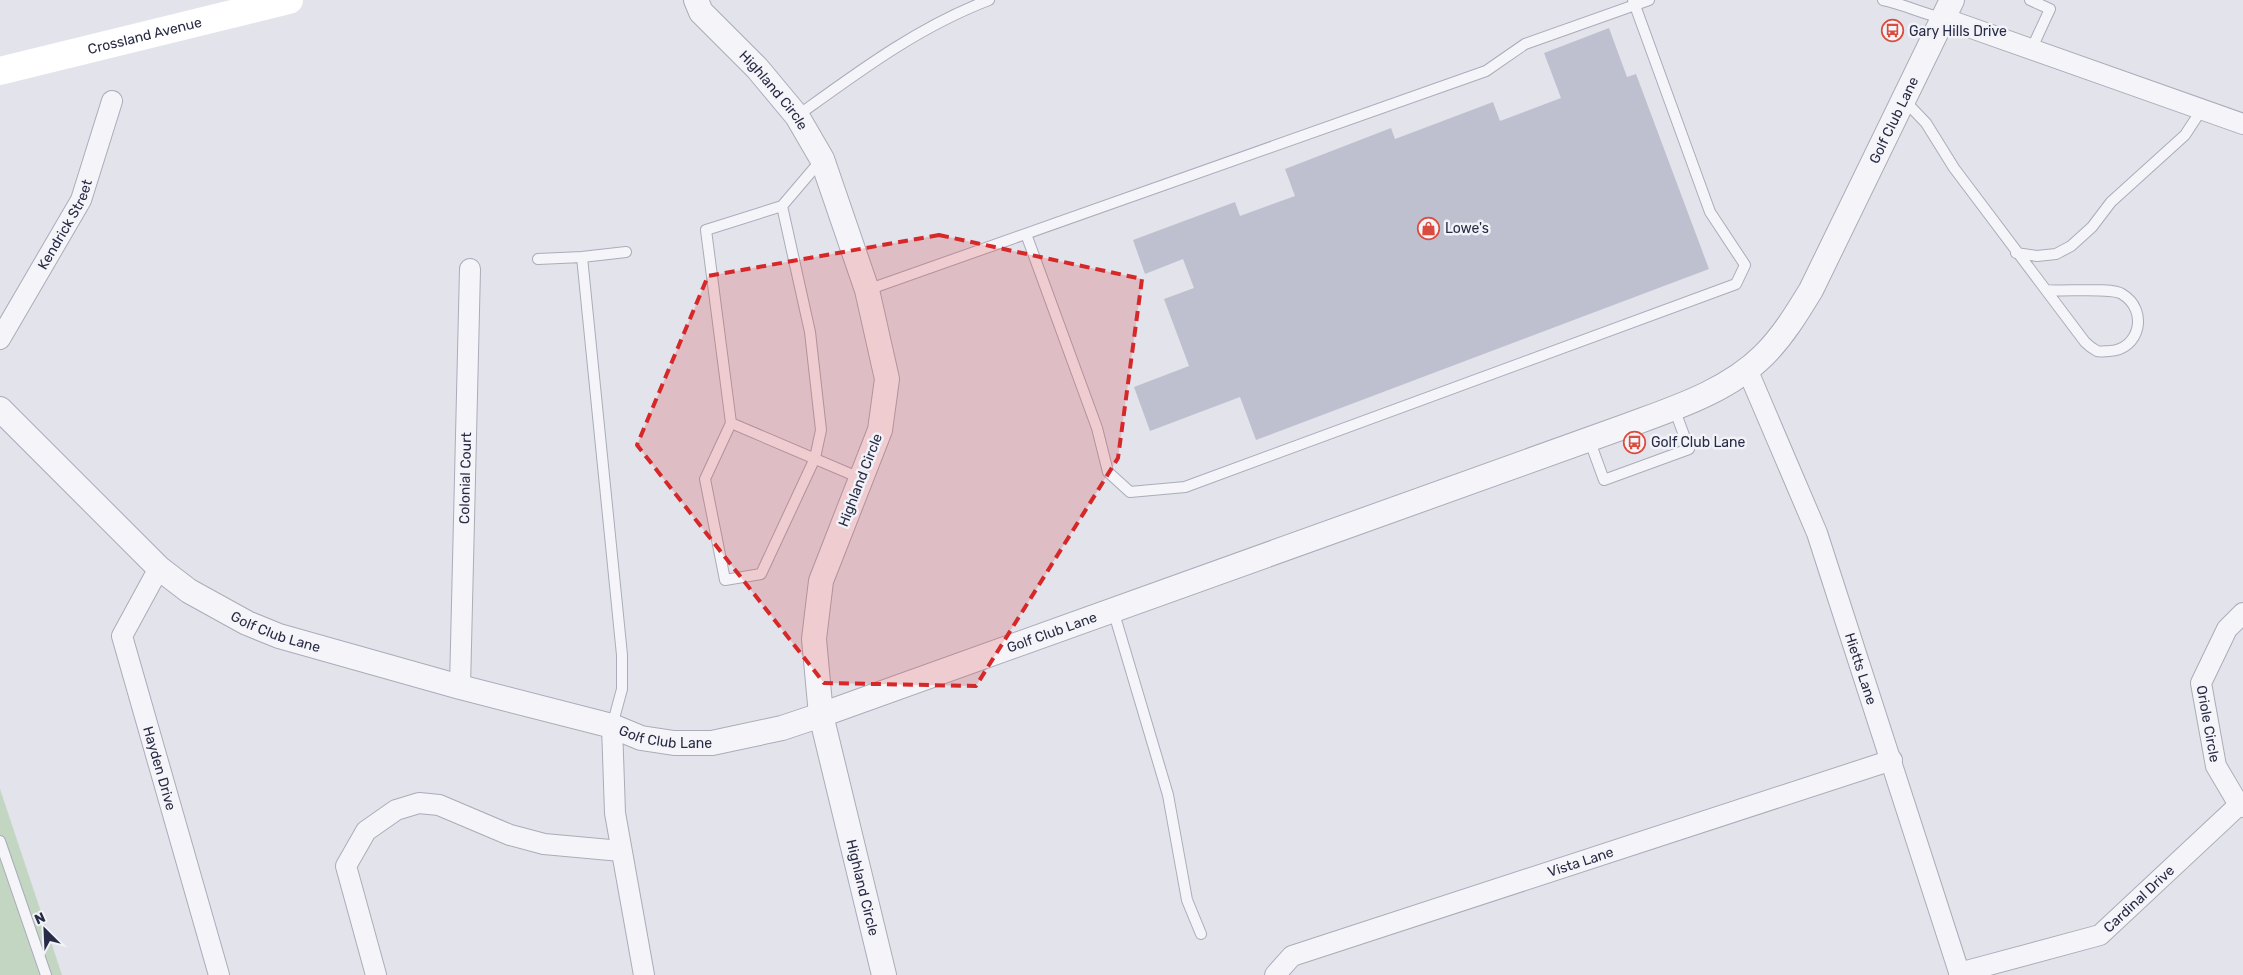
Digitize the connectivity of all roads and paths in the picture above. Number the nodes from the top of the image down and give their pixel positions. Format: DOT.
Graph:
graph roads {
  1 [pos="289,0"];
  2 [pos="696,0"];
  3 [pos="989,0"];
  4 [pos="1649,0"];
  5 [pos="1883,0"];
  6 [pos="2030,0"];
  7 [pos="1634,3"];
  8 [pos="1948,9"];
  9 [pos="2032,48"];
  10 [pos="0,71"];
  11 [pos="1902,99"];
  12 [pos="112,101"];
  13 [pos="2202,109"];
  14 [pos="797,116"];
  15 [pos="2243,124"];
  16 [pos="822,159"];
  17 [pos="782,206"];
  18 [pos="1026,234"];
  19 [pos="626,252"];
  20 [pos="2016,252"];
  21 [pos="582,257"];
  22 [pos="538,259"];
  23 [pos="470,269"];
  24 [pos="867,290"];
  25 [pos="2046,290"];
  26 [pos="0,339"];
  27 [pos="1747,370"];
  28 [pos="1674,408"];
  29 [pos="0,409"];
  30 [pos="731,423"];
  31 [pos="1589,439"];
  32 [pos="815,458"];
  33 [pos="860,478"];
  34 [pos="159,568"];
  35 [pos="1113,610"];
  36 [pos="2243,613"];
  37 [pos="460,687"];
  38 [pos="821,715"];
  39 [pos="612,726"];
  40 [pos="1892,760"];
  41 [pos="2241,806"];
  42 [pos="0,841"];
  43 [pos="622,851"];
  44 [pos="1201,934"];
  45 [pos="1960,974"];
  46 [pos="46,975"];
  47 [pos="219,975"];
  48 [pos="376,975"];
  49 [pos="644,975"];
  50 [pos="884,975"];
  51 [pos="1275,975"];
  1 -- 10 [label="main road, Crossland Avenue"];
  2 -- 14 [label="street, Highland Circle"];
  3 -- 14 [label="lane"];
  4 -- 7 [label="lane"];
  5 -- 8 [label="lane"];
  6 -- 9 [label="lane"];
  7 -- 18 [label="lane"];
  7 -- 18 [label="lane"];
  8 -- 9 [label="street"];
  8 -- 11 [label="street, Golf Club Lane"];
  9 -- 13 [label="street"];
  11 -- 20 [label="lane"];
  11 -- 27 [label="street, Golf Club Lane"];
  12 -- 26 [label="street, Kendrick Street"];
  13 -- 15 [label="street"];
  13 -- 20 [label="lane"];
  14 -- 16 [label="street, Highland Circle"];
  16 -- 17 [label="lane"];
  16 -- 24 [label="street, Highland Circle"];
  17 -- 30 [label="lane"];
  17 -- 32 [label="lane"];
  18 -- 24 [label="lane"];
  19 -- 21 [label="lane"];
  20 -- 25 [label="lane"];
  21 -- 22 [label="lane"];
  21 -- 39 [label="lane"];
  23 -- 37 [label="street, Colonial Court"];
  24 -- 33 [label="street, Highland Circle"];
  25 -- 25 [label="lane"];
  27 -- 28 [label="street, Golf Club Lane"];
  27 -- 40 [label="street, Hietts Lane"];
  28 -- 31 [label="street, Golf Club Lane"];
  28 -- 31 [label="lane"];
  29 -- 34 [label="street, Golf Club Lane"];
  30 -- 32 [label="lane"];
  30 -- 32 [label="lane"];
  31 -- 35 [label="street, Golf Club Lane"];
  32 -- 33 [label="lane"];
  33 -- 38 [label="street, Highland Circle"];
  34 -- 37 [label="street, Golf Club Lane"];
  34 -- 47 [label="street, Hayden Drive"];
  35 -- 38 [label="street, Golf Club Lane"];
  35 -- 44 [label="lane"];
  36 -- 41 [label="street, Oriole Circle"];
  37 -- 39 [label="street, Golf Club Lane"];
  38 -- 39 [label="street, Golf Club Lane"];
  38 -- 50 [label="street, Highland Circle"];
  39 -- 43 [label="street"];
  40 -- 45 [label="street, Hietts Lane"];
  40 -- 51 [label="street, Vista Lane"];
  41 -- 45 [label="street, Cardinal Drive"];
  42 -- 46 [label="lane"];
  43 -- 48 [label="street"];
  43 -- 49 [label="street"];
}
